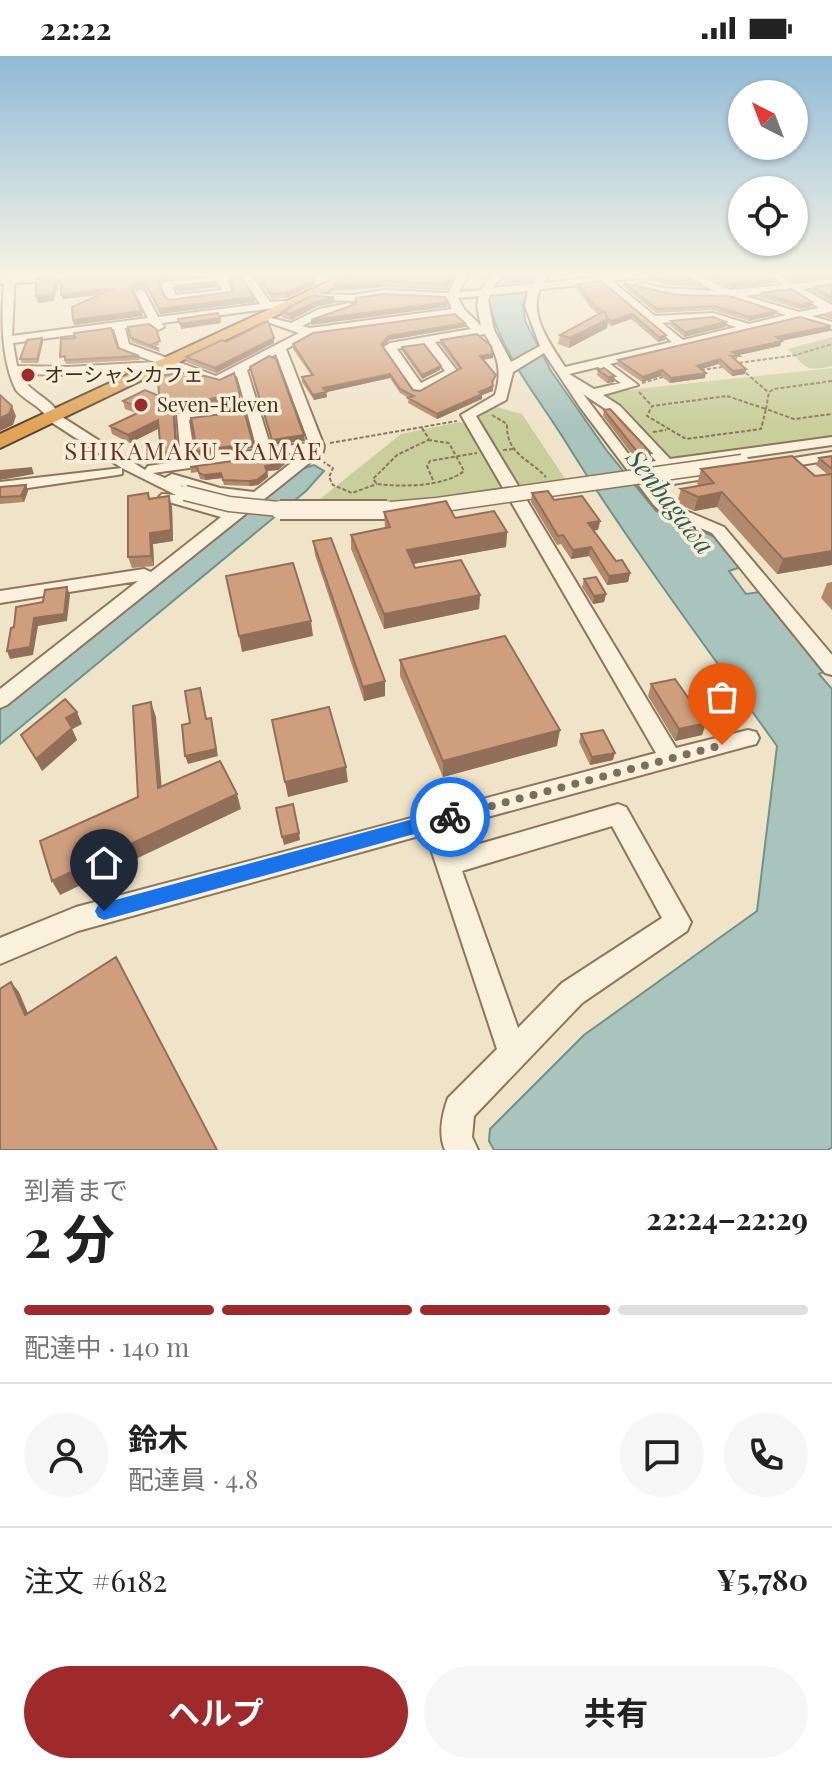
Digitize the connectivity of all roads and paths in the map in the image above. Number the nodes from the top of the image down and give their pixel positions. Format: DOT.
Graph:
graph roads {
  1 [pos="164,324"];
  2 [pos="238,324"];
  3 [pos="289,324"];
  4 [pos="297,324"];
  5 [pos="376,324"];
  6 [pos="386,324"];
  7 [pos="475,324"];
  8 [pos="483,324"];
  9 [pos="535,324"];
  10 [pos="656,324"];
  11 [pos="739,324"];
  12 [pos="760,324"];
  13 [pos="119,325"];
  14 [pos="157,325"];
  15 [pos="293,326"];
  16 [pos="748,327"];
  17 [pos="484,331"];
  18 [pos="309,332"];
  19 [pos="2,341"];
  20 [pos="428,341"];
  21 [pos="681,344"];
  22 [pos="832,344"];
  23 [pos="403,345"];
  24 [pos="548,346"];
  25 [pos="280,349"];
  26 [pos="633,356"];
  27 [pos="747,356"];
  28 [pos="745,362"];
  29 [pos="158,364"];
  30 [pos="602,364"];
  31 [pos="727,366"];
  32 [pos="241,369"];
  33 [pos="508,369"];
  34 [pos="17,370"];
  35 [pos="698,371"];
  36 [pos="564,375"];
  37 [pos="663,377"];
  38 [pos="0,378"];
  39 [pos="832,381"];
  40 [pos="646,382"];
  41 [pos="769,392"];
  42 [pos="593,393"];
  43 [pos="652,406"];
  44 [pos="252,407"];
  45 [pos="766,409"];
  46 [pos="474,413"];
  47 [pos="832,414"];
  48 [pos="53,417"];
  49 [pos="422,428"];
  50 [pos="76,432"];
  51 [pos="430,440"];
  52 [pos="832,441"];
  53 [pos="0,442"];
  54 [pos="514,449"];
  55 [pos="832,449"];
  56 [pos="314,450"];
  57 [pos="489,452"];
  58 [pos="265,454"];
  59 [pos="458,456"];
  60 [pos="832,456"];
  61 [pos="666,464"];
  62 [pos="189,465"];
  63 [pos="153,469"];
  64 [pos="633,469"];
  65 [pos="117,471"];
  66 [pos="434,481"];
  67 [pos="548,481"];
  68 [pos="34,484"];
  69 [pos="377,484"];
  70 [pos="644,484"];
  71 [pos="0,487"];
  72 [pos="259,497"];
  73 [pos="29,500"];
  74 [pos="235,516"];
  75 [pos="153,581"];
  76 [pos="0,597"];
  77 [pos="832,668"];
  78 [pos="0,700"];
  79 [pos="748,738"];
  80 [pos="670,758"];
  81 [pos="433,821"];
  82 [pos="448,864"];
  83 [pos="0,951"];
  84 [pos="513,1053"];
  85 [pos="462,1150"];
  1 -- 14 [label="street"];
  2 -- 29 [label="highway"];
  3 -- 15 [label="street"];
  4 -- 15 [label="street"];
  5 -- 18 [label="street"];
  6 -- 23 [label="street"];
  7 -- 17 [label="street"];
  8 -- 17 [label="street"];
  9 -- 24 [label="street"];
  10 -- 21 [label="street"];
  11 -- 16 [label="street"];
  12 -- 16 [label="street"];
  13 -- 14 [label="street"];
  13 -- 19 [label="street"];
  13 -- 29 [label="street"];
  15 -- 18 [label="street"];
  16 -- 21 [label="street"];
  17 -- 20 [label="street"];
  17 -- 33 [label="street"];
  18 -- 25 [label="street"];
  19 -- 48 [label="street"];
  20 -- 23 [label="street"];
  20 -- 23 [label="street"];
  21 -- 26 [label="street"];
  22 -- 28 [label="path"];
  24 -- 33 [label="street"];
  24 -- 36 [label="street"];
  25 -- 32 [label="street"];
  25 -- 56 [label="street"];
  26 -- 30 [label="street"];
  26 -- 40 [label="street"];
  27 -- 28 [label="path"];
  28 -- 41 [label="path"];
  29 -- 32 [label="street"];
  29 -- 34 [label="street"];
  29 -- 48 [label="highway"];
  30 -- 36 [label="street"];
  30 -- 42 [label="street"];
  31 -- 35 [label="path"];
  32 -- 44 [label="street"];
  33 -- 46 [label="street"];
  36 -- 42 [label="street"];
  36 -- 64 [label="street"];
  37 -- 40 [label="path"];
  38 -- 48 [label="street"];
  39 -- 41 [label="path"];
  40 -- 43 [label="path"];
  41 -- 45 [label="path"];
  42 -- 61 [label="street"];
  43 -- 45 [label="path"];
  43 -- 45 [label="path"];
  44 -- 58 [label="street"];
  44 -- 62 [label="street"];
  45 -- 47 [label="path"];
  46 -- 49 [label="path"];
  46 -- 54 [label="path"];
  46 -- 57 [label="street"];
  48 -- 50 [label="street"];
  48 -- 53 [label="highway"];
  49 -- 51 [label="path"];
  49 -- 56 [label="path"];
  50 -- 55 [label="street, bridge"];
  50 -- 63 [label="street"];
  50 -- 65 [label="street"];
  51 -- 59 [label="path"];
  51 -- 69 [label="path"];
  52 -- 61 [label="street"];
  54 -- 57 [label="path"];
  54 -- 67 [label="path"];
  56 -- 58 [label="street"];
  56 -- 69 [label="path"];
  56 -- 72 [label="street"];
  57 -- 59 [label="path"];
  57 -- 80 [label="street"];
  58 -- 62 [label="street"];
  59 -- 66 [label="path"];
  59 -- 66 [label="path"];
  60 -- 70 [label="street"];
  61 -- 64 [label="street"];
  62 -- 63 [label="street"];
  63 -- 72 [label="street"];
  64 -- 70 [label="street"];
  65 -- 68 [label="street"];
  65 -- 74 [label="street"];
  66 -- 69 [label="path"];
  68 -- 71 [label="street"];
  68 -- 73 [label="street"];
  70 -- 77 [label="street"];
  72 -- 74 [label="street"];
  74 -- 75 [label="street"];
  75 -- 76 [label="street"];
  75 -- 78 [label="street"];
  79 -- 80 [label="street"];
  80 -- 81 [label="street"];
  81 -- 82 [label="street"];
  81 -- 83 [label="street"];
  82 -- 84 [label="street"];
  82 -- 84 [label="street"];
  84 -- 85 [label="street"];
}
